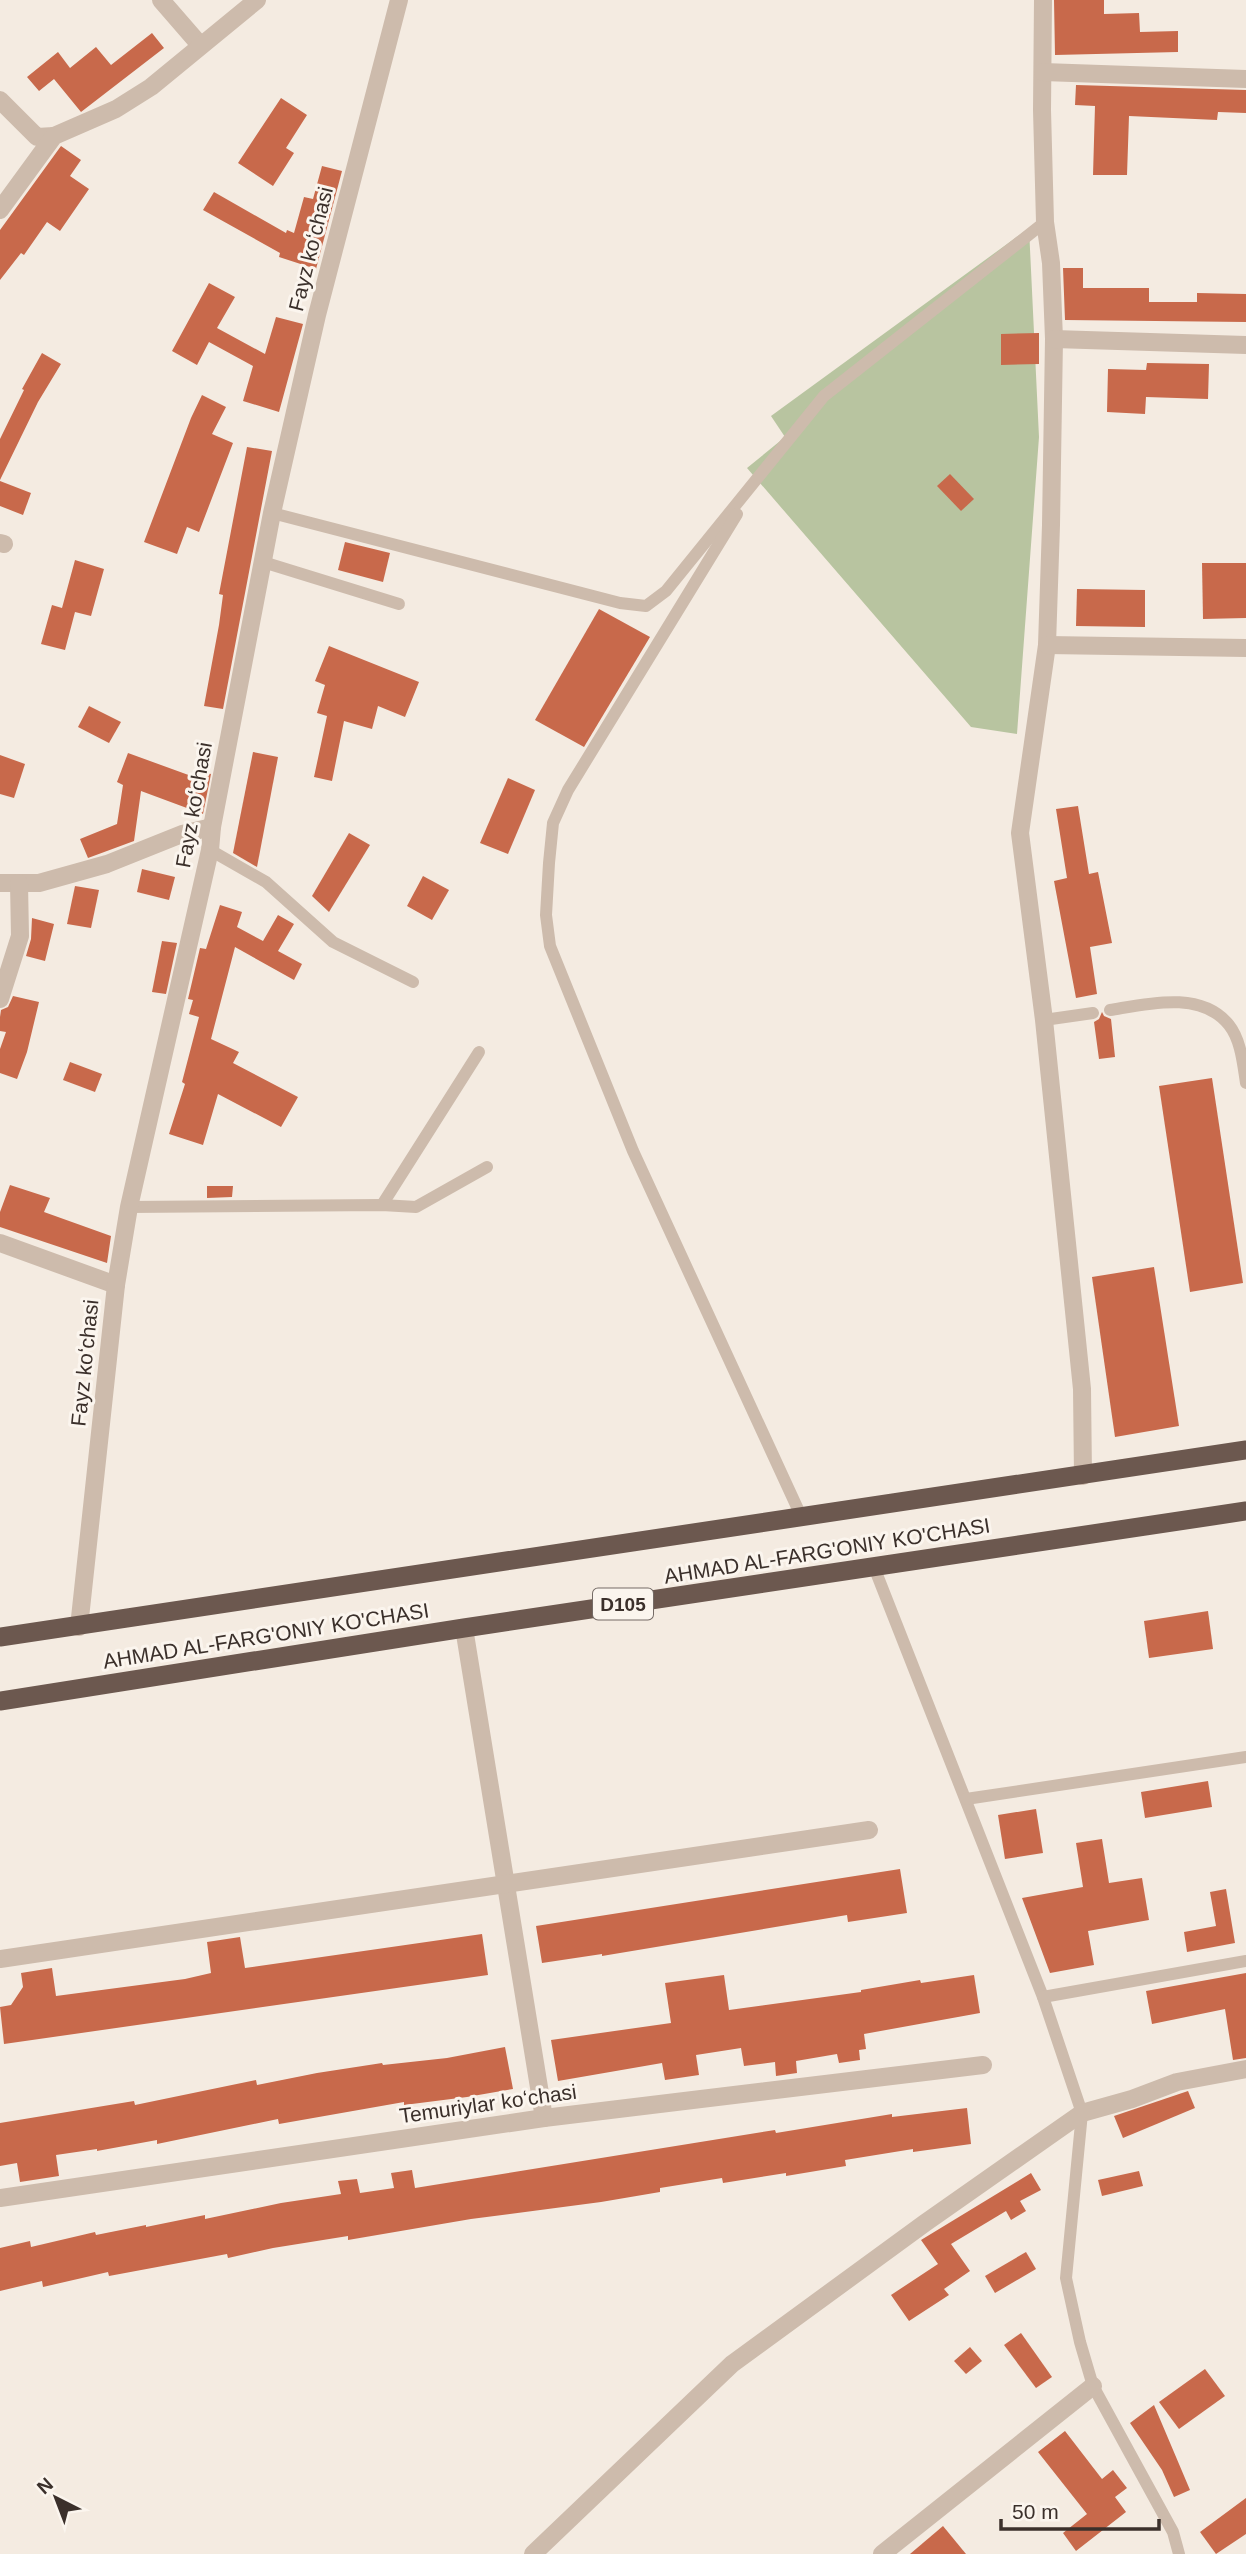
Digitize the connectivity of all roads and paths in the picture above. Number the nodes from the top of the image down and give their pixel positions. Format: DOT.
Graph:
graph roads {
  1 [pos="161,0"];
  2 [pos="257,0"];
  3 [pos="399,0"];
  4 [pos="1043,0"];
  5 [pos="200,45"];
  6 [pos="1042,72"];
  7 [pos="1246,79"];
  8 [pos="0,100"];
  9 [pos="54,136"];
  10 [pos="0,209"];
  11 [pos="1045,222"];
  12 [pos="1054,340"];
  13 [pos="1246,345"];
  14 [pos="272,513"];
  15 [pos="737,514"];
  16 [pos="263,562"];
  17 [pos="399,604"];
  18 [pos="1047,645"];
  19 [pos="1246,648"];
  20 [pos="212,827"];
  21 [pos="210,850"];
  22 [pos="0,883"];
  23 [pos="19,883"];
  24 [pos="413,982"];
  25 [pos="0,999"];
  26 [pos="1110,1010"];
  27 [pos="1093,1013"];
  28 [pos="1044,1020"];
  29 [pos="479,1052"];
  30 [pos="1246,1083"];
  31 [pos="487,1167"];
  32 [pos="382,1205"];
  33 [pos="128,1207"];
  34 [pos="0,1243"];
  35 [pos="116,1285"];
  36 [pos="1246,1439"];
  37 [pos="1246,1450"];
  38 [pos="1226,1452"];
  39 [pos="1083,1476"];
  40 [pos="1246,1511"];
  41 [pos="802,1518"];
  42 [pos="874,1567"];
  43 [pos="79,1627"];
  44 [pos="464,1628"];
  45 [pos="0,1637"];
  46 [pos="0,1701"];
  47 [pos="1246,1757"];
  48 [pos="966,1799"];
  49 [pos="869,1830"];
  50 [pos="507,1885"];
  51 [pos="0,1959"];
  52 [pos="1246,1961"];
  53 [pos="1043,1997"];
  54 [pos="984,2065"];
  55 [pos="1246,2069"];
  56 [pos="1082,2113"];
  57 [pos="544,2118"];
  58 [pos="0,2198"];
  59 [pos="1093,2386"];
  60 [pos="533,2554"];
  61 [pos="882,2554"];
  62 [pos="1180,2554"];
  1 -- 5 [label="street"];
  2 -- 5 [label="street"];
  3 -- 14 [label="street, Fayz koʻchasi"];
  4 -- 6 [label="street"];
  5 -- 9 [label="street"];
  6 -- 7 [label="street"];
  6 -- 11 [label="street"];
  8 -- 9 [label="street"];
  9 -- 10 [label="street"];
  11 -- 12 [label="street"];
  11 -- 14 [label="lane"];
  12 -- 13 [label="street"];
  12 -- 18 [label="street"];
  14 -- 16 [label="street, Fayz koʻchasi"];
  15 -- 41 [label="lane"];
  16 -- 17 [label="lane"];
  16 -- 20 [label="street, Fayz koʻchasi"];
  18 -- 19 [label="street"];
  18 -- 28 [label="street"];
  20 -- 21 [label="street, Fayz koʻchasi"];
  20 -- 23 [label="street"];
  21 -- 24 [label="lane"];
  21 -- 33 [label="street, Fayz koʻchasi"];
  22 -- 23 [label="street"];
  23 -- 25 [label="street"];
  26 -- 30 [label="lane"];
  27 -- 28 [label="lane"];
  28 -- 39 [label="street"];
  29 -- 32 [label="lane"];
  31 -- 32 [label="lane"];
  32 -- 33 [label="lane"];
  33 -- 35 [label="street, Fayz koʻchasi"];
  34 -- 35 [label="street"];
  35 -- 43 [label="street, Fayz koʻchasi"];
  36 -- 38 [label="lane"];
  37 -- 38 [label="highway, AHMAD AL-FARG'ONIY KO'CHASI"];
  38 -- 39 [label="highway, AHMAD AL-FARG'ONIY KO'CHASI"];
  39 -- 41 [label="highway, AHMAD AL-FARG'ONIY KO'CHASI"];
  40 -- 42 [label="highway, AHMAD AL-FARG'ONIY KO'CHASI / D105"];
  41 -- 43 [label="highway, AHMAD AL-FARG'ONIY KO'CHASI"];
  42 -- 44 [label="highway, AHMAD AL-FARG'ONIY KO'CHASI / D105"];
  42 -- 48 [label="lane"];
  43 -- 45 [label="highway, AHMAD AL-FARG'ONIY KO'CHASI"];
  44 -- 46 [label="highway, AHMAD AL-FARG'ONIY KO'CHASI / D105"];
  44 -- 50 [label="street"];
  47 -- 48 [label="lane"];
  48 -- 53 [label="lane"];
  49 -- 50 [label="street"];
  50 -- 51 [label="street"];
  50 -- 57 [label="street"];
  52 -- 53 [label="lane"];
  53 -- 56 [label="lane"];
  54 -- 57 [label="street, Temuriylar koʻchasi"];
  55 -- 56 [label="street"];
  56 -- 59 [label="lane"];
  56 -- 60 [label="street"];
  57 -- 58 [label="street, Temuriylar koʻchasi"];
  59 -- 61 [label="street"];
  59 -- 62 [label="lane"];
}
